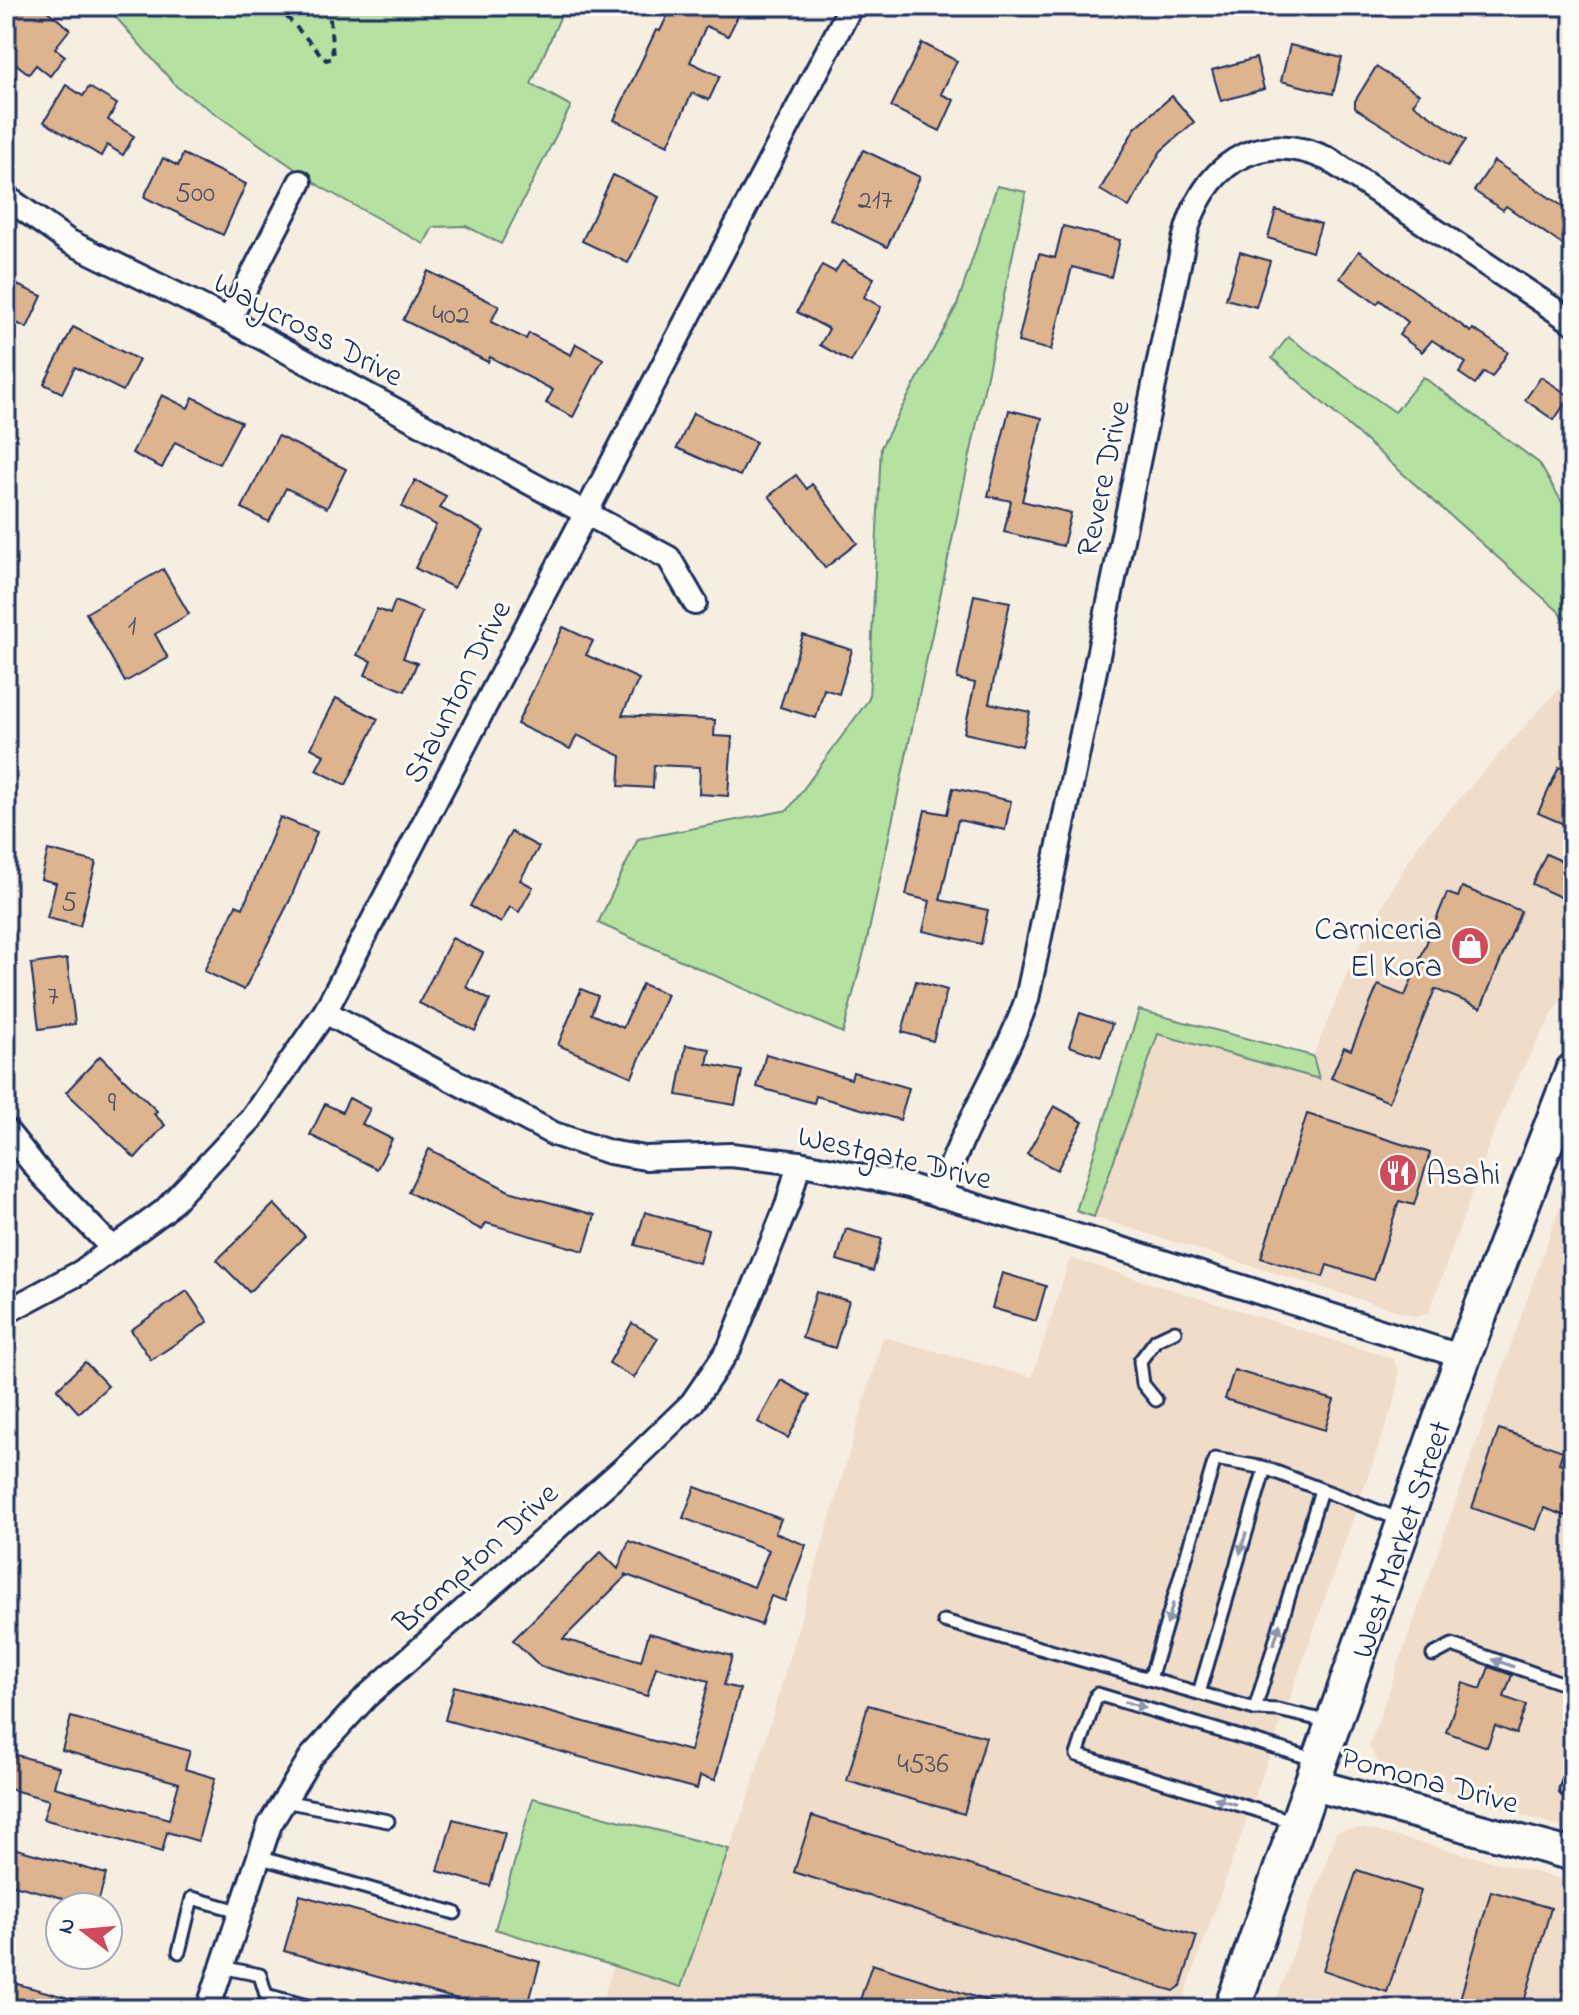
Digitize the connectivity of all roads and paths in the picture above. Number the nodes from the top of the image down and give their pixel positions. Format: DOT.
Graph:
graph roads {
  1 [pos="277,6"];
  2 [pos="329,6"];
  3 [pos="851,6"];
  4 [pos="300,182"];
  5 [pos="6,197"];
  6 [pos="229,320"];
  7 [pos="1573,322"];
  8 [pos="585,512"];
  9 [pos="695,603"];
  10 [pos="325,1012"];
  11 [pos="1573,1071"];
  12 [pos="6,1130"];
  13 [pos="799,1163"];
  14 [pos="941,1196"];
  15 [pos="111,1247"];
  16 [pos="6,1312"];
  17 [pos="1175,1331"];
  18 [pos="1463,1357"];
  19 [pos="1156,1400"];
  20 [pos="1265,1468"];
  21 [pos="1321,1490"];
  22 [pos="1406,1521"];
  23 [pos="944,1621"];
  24 [pos="1433,1655"];
  25 [pos="1150,1679"];
  26 [pos="1573,1687"];
  27 [pos="1199,1693"];
  28 [pos="1255,1709"];
  29 [pos="1336,1723"];
  30 [pos="1573,1770"];
  31 [pos="1318,1773"];
  32 [pos="1566,1790"];
  33 [pos="284,1801"];
  34 [pos="388,1821"];
  35 [pos="1300,1824"];
  36 [pos="1573,1855"];
  37 [pos="258,1857"];
  38 [pos="239,1911"];
  39 [pos="455,1913"];
  40 [pos="179,1952"];
  41 [pos="221,1967"];
  42 [pos="208,2009"];
  43 [pos="318,2009"];
  44 [pos="1232,2009"];
  1 -- 2 [label="path"];
  3 -- 8 [label="street, Staunton Drive"];
  4 -- 6 [label="street"];
  5 -- 6 [label="street, Waycross Drive"];
  6 -- 8 [label="street, Waycross Drive"];
  7 -- 14 [label="street, Revere Drive"];
  8 -- 9 [label="street, Waycross Drive"];
  8 -- 10 [label="street, Staunton Drive"];
  10 -- 13 [label="street, Westgate Drive"];
  10 -- 15 [label="street, Staunton Drive"];
  11 -- 18 [label="main road, West Market Street"];
  12 -- 15 [label="street"];
  13 -- 14 [label="street, Westgate Drive"];
  13 -- 33 [label="street, Brompton Drive"];
  14 -- 18 [label="street, Westgate Drive"];
  15 -- 16 [label="street, Staunton Drive"];
  17 -- 19 [label="lane"];
  18 -- 22 [label="main road, West Market Street"];
  20 -- 21 [label="lane"];
  20 -- 25 [label="lane, one-way"];
  20 -- 27 [label="lane, one-way"];
  21 -- 22 [label="lane"];
  28 -- 21 [label="lane, one-way"];
  22 -- 29 [label="main road, West Market Street"];
  23 -- 25 [label="lane"];
  26 -- 24 [label="lane, one-way"];
  25 -- 27 [label="lane"];
  27 -- 28 [label="lane"];
  28 -- 29 [label="lane"];
  29 -- 31 [label="main road, West Market Street"];
  30 -- 32 [label="lane"];
  31 -- 35 [label="main road, West Market Street"];
  35 -- 31 [label="lane, one-way"];
  31 -- 36 [label="street, Pomona Drive"];
  33 -- 34 [label="lane"];
  33 -- 37 [label="street, Brompton Drive"];
  35 -- 44 [label="main road, West Market Street"];
  37 -- 38 [label="street, Brompton Drive"];
  37 -- 39 [label="lane"];
  38 -- 40 [label="lane"];
  38 -- 41 [label="street, Brompton Drive"];
  41 -- 42 [label="street, Brompton Drive"];
  41 -- 43 [label="lane"];
}
